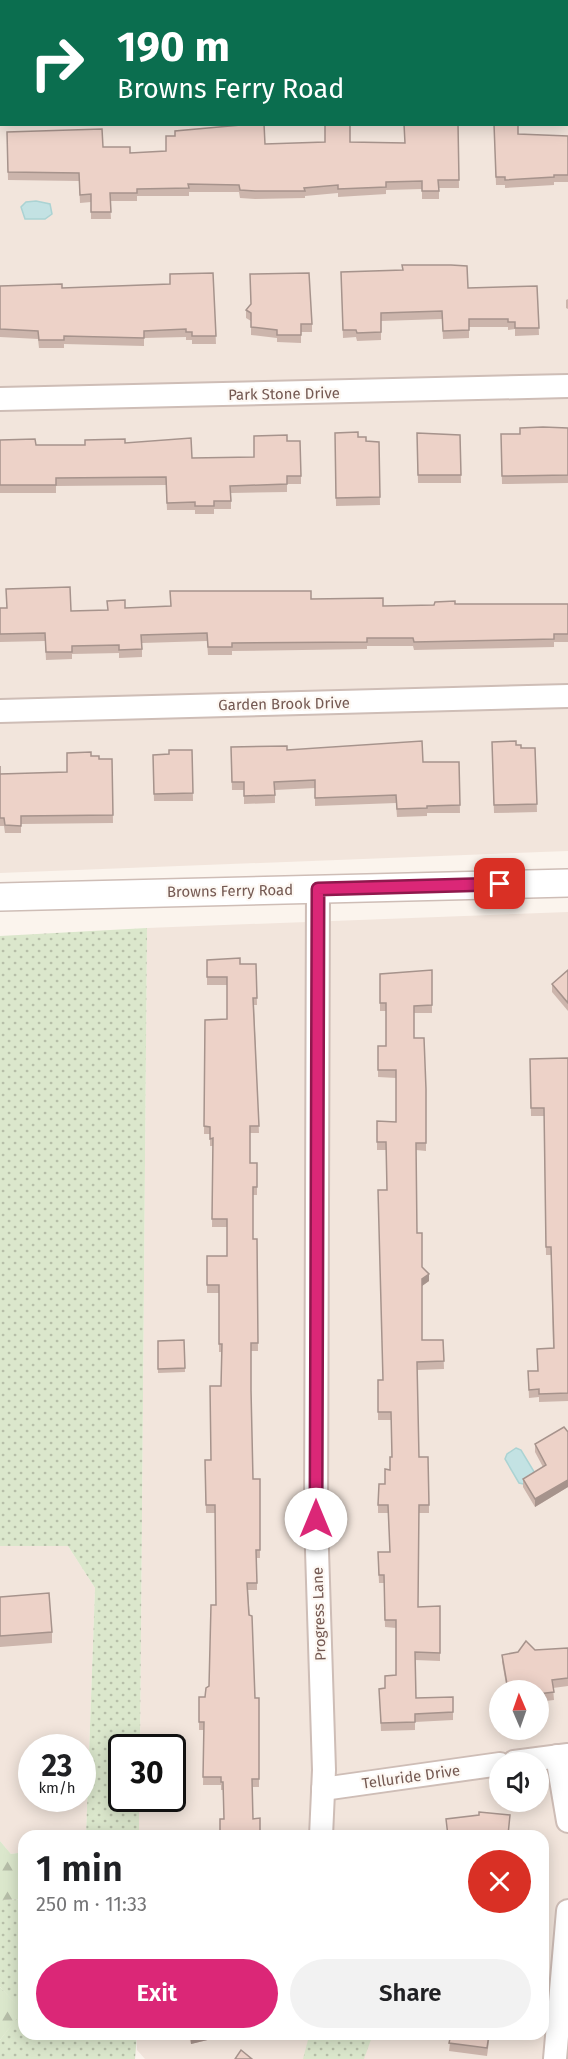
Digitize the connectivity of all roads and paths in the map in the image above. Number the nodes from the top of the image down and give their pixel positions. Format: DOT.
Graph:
graph roads {
  1 [pos="568,386"];
  2 [pos="0,399"];
  3 [pos="568,696"];
  4 [pos="0,711"];
  5 [pos="568,882"];
  6 [pos="318,889"];
  7 [pos="0,897"];
  8 [pos="562,1756"];
  9 [pos="489,1766"];
  10 [pos="323,1789"];
  11 [pos="568,1821"];
  12 [pos="321,1830"];
  13 [pos="568,1911"];
  14 [pos="555,2059"];
  1 -- 2 [label="street, Park Stone Drive"];
  3 -- 4 [label="street, Garden Brook Drive"];
  5 -- 6 [label="street, Browns Ferry Road"];
  6 -- 7 [label="street, Browns Ferry Road"];
  6 -- 10 [label="street, Progress Lane"];
  8 -- 11 [label="street"];
  9 -- 10 [label="street, Telluride Drive"];
  10 -- 12 [label="street, Progress Lane"];
  13 -- 14 [label="street"];
}
